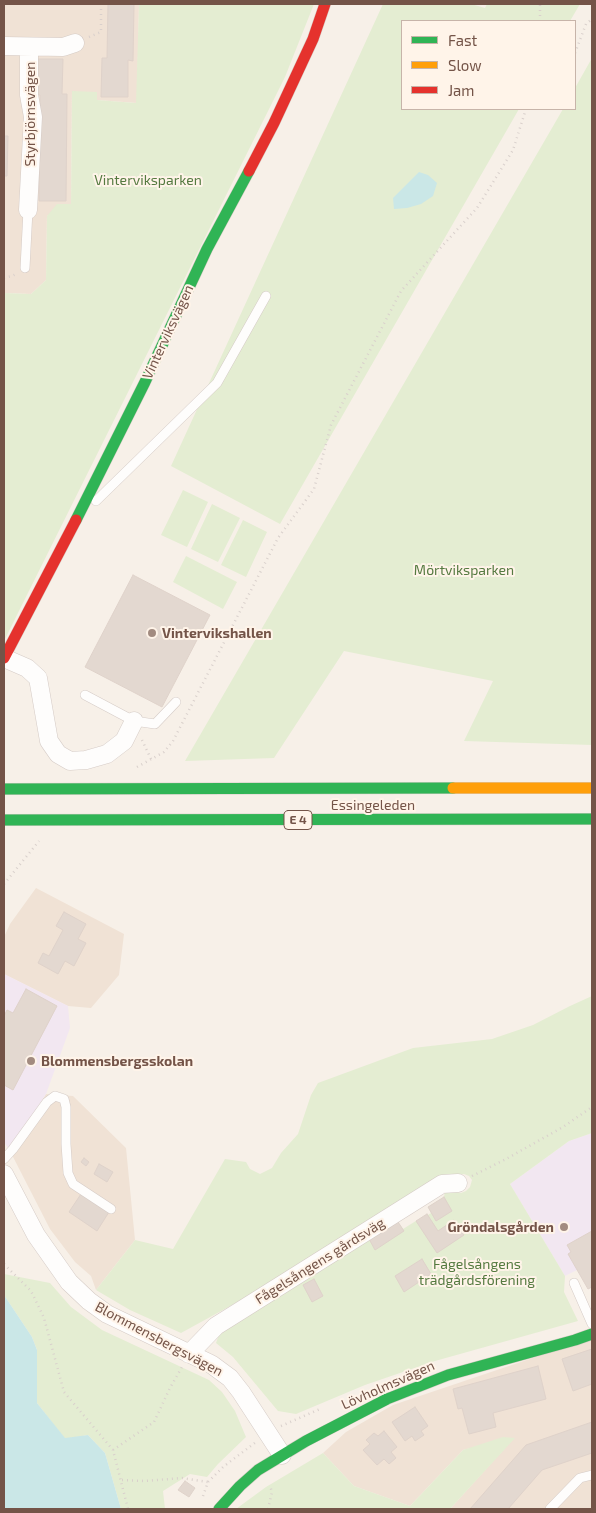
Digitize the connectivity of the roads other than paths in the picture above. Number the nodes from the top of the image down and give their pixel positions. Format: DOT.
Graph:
graph roads {
  1 [pos="325,4"];
  2 [pos="75,44"];
  3 [pos="4,46"];
  4 [pos="29,47"];
  5 [pos="28,210"];
  6 [pos="25,268"];
  7 [pos="266,296"];
  8 [pos="76,520"];
  9 [pos="4,658"];
  10 [pos="85,695"];
  11 [pos="176,702"];
  12 [pos="134,721"];
  13 [pos="592,788"];
  14 [pos="4,789"];
  15 [pos="4,820"];
  16 [pos="592,820"];
  17 [pos="4,1158"];
  18 [pos="4,1174"];
  19 [pos="458,1183"];
  20 [pos="112,1209"];
  21 [pos="574,1283"];
  22 [pos="592,1324"];
  23 [pos="592,1334"];
  24 [pos="189,1354"];
  25 [pos="282,1455"];
  26 [pos="592,1475"];
  27 [pos="219,1509"];
  28 [pos="550,1509"];
  1 -- 8 [label="main road, Vinterviksvägen"];
  2 -- 4 [label="street, Styrbjörnsvägen"];
  3 -- 4 [label="street, Styrbjörnsvägen"];
  4 -- 5 [label="street, Styrbjörnsvägen"];
  5 -- 6 [label="lane"];
  7 -- 8 [label="lane"];
  8 -- 9 [label="main road, Vinterviksvägen"];
  9 -- 12 [label="street, Vinterviksvägen"];
  10 -- 12 [label="lane"];
  11 -- 12 [label="lane"];
  13 -- 14 [label="main road, Essingeleden, bridge"];
  15 -- 16 [label="main road, Essingeleden / E 4, bridge"];
  17 -- 20 [label="lane"];
  18 -- 24 [label="street, Blommensbergsvägen"];
  19 -- 24 [label="street, Fågelsångens gårdsväg"];
  21 -- 22 [label="lane"];
  23 -- 25 [label="main road, Lövholmsvägen"];
  24 -- 25 [label="street, Blommensbergsvägen"];
  25 -- 27 [label="main road, Lövholmsvägen"];
  26 -- 28 [label="lane"];
}
